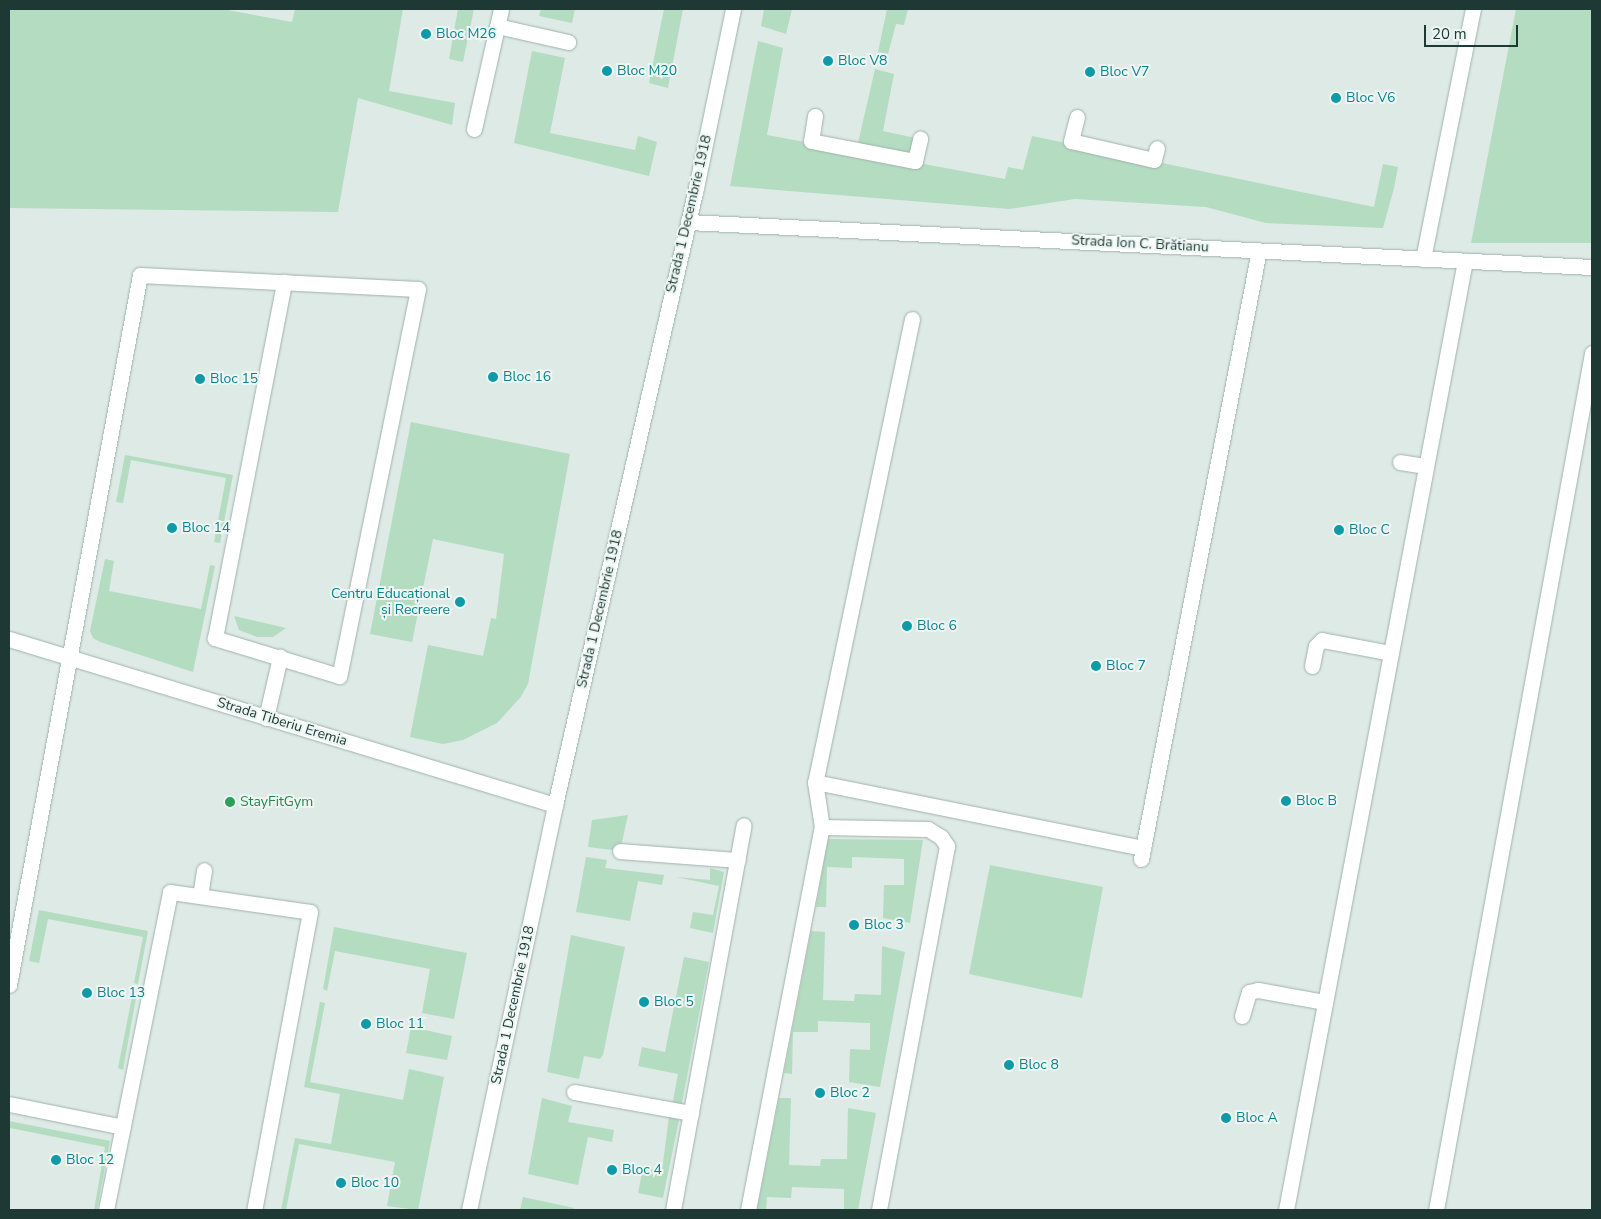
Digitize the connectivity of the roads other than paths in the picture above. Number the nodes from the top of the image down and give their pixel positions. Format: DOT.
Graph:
graph roads {
  1 [pos="501,9"];
  2 [pos="733,9"];
  3 [pos="1473,9"];
  4 [pos="497,26"];
  5 [pos="568,42"];
  6 [pos="816,116"];
  7 [pos="1077,117"];
  8 [pos="474,129"];
  9 [pos="920,139"];
  10 [pos="1157,148"];
  11 [pos="688,222"];
  12 [pos="1258,250"];
  13 [pos="1423,259"];
  14 [pos="1465,261"];
  15 [pos="1592,267"];
  16 [pos="284,282"];
  17 [pos="912,319"];
  18 [pos="1592,353"];
  19 [pos="1400,462"];
  20 [pos="1426,466"];
  21 [pos="9,639"];
  22 [pos="1391,652"];
  23 [pos="69,658"];
  24 [pos="280,658"];
  25 [pos="1312,666"];
  26 [pos="266,718"];
  27 [pos="815,782"];
  28 [pos="555,805"];
  29 [pos="744,825"];
  30 [pos="822,827"];
  31 [pos="620,851"];
  32 [pos="738,860"];
  33 [pos="204,870"];
  34 [pos="200,896"];
  35 [pos="9,985"];
  36 [pos="1325,1002"];
  37 [pos="1242,1016"];
  38 [pos="574,1092"];
  39 [pos="9,1104"];
  40 [pos="691,1112"];
  41 [pos="122,1127"];
  42 [pos="106,1210"];
  43 [pos="254,1210"];
  44 [pos="469,1210"];
  45 [pos="673,1210"];
  46 [pos="748,1210"];
  47 [pos="879,1210"];
  48 [pos="1286,1210"];
  49 [pos="1436,1210"];
  1 -- 4 [label="street"];
  2 -- 11 [label="street, Strada 1 Decembrie 1918"];
  3 -- 13 [label="street"];
  4 -- 5 [label="street"];
  4 -- 8 [label="street"];
  6 -- 9 [label="street"];
  7 -- 10 [label="street"];
  11 -- 12 [label="street, Strada Ion C. Brătianu"];
  11 -- 28 [label="street, Strada 1 Decembrie 1918"];
  12 -- 13 [label="street, Strada Ion C. Brătianu"];
  12 -- 27 [label="street"];
  13 -- 14 [label="street, Strada Ion C. Brătianu"];
  14 -- 15 [label="street, Strada Ion C. Brătianu"];
  14 -- 20 [label="street"];
  16 -- 23 [label="street"];
  16 -- 24 [label="street"];
  16 -- 24 [label="street"];
  17 -- 27 [label="street"];
  18 -- 49 [label="street"];
  19 -- 20 [label="street"];
  20 -- 22 [label="street"];
  21 -- 23 [label="street, Strada Tiberiu Eremia"];
  22 -- 25 [label="street"];
  22 -- 36 [label="street"];
  23 -- 26 [label="street, Strada Tiberiu Eremia"];
  23 -- 35 [label="street"];
  24 -- 26 [label="street"];
  26 -- 28 [label="street, Strada Tiberiu Eremia"];
  27 -- 30 [label="street"];
  28 -- 44 [label="street, Strada 1 Decembrie 1918"];
  29 -- 32 [label="street"];
  30 -- 46 [label="street"];
  30 -- 47 [label="street"];
  31 -- 32 [label="street"];
  32 -- 40 [label="street"];
  33 -- 34 [label="street"];
  34 -- 41 [label="street"];
  34 -- 43 [label="street"];
  36 -- 37 [label="street"];
  36 -- 48 [label="street"];
  38 -- 40 [label="street"];
  39 -- 41 [label="street"];
  40 -- 45 [label="street"];
  41 -- 42 [label="street"];
}
